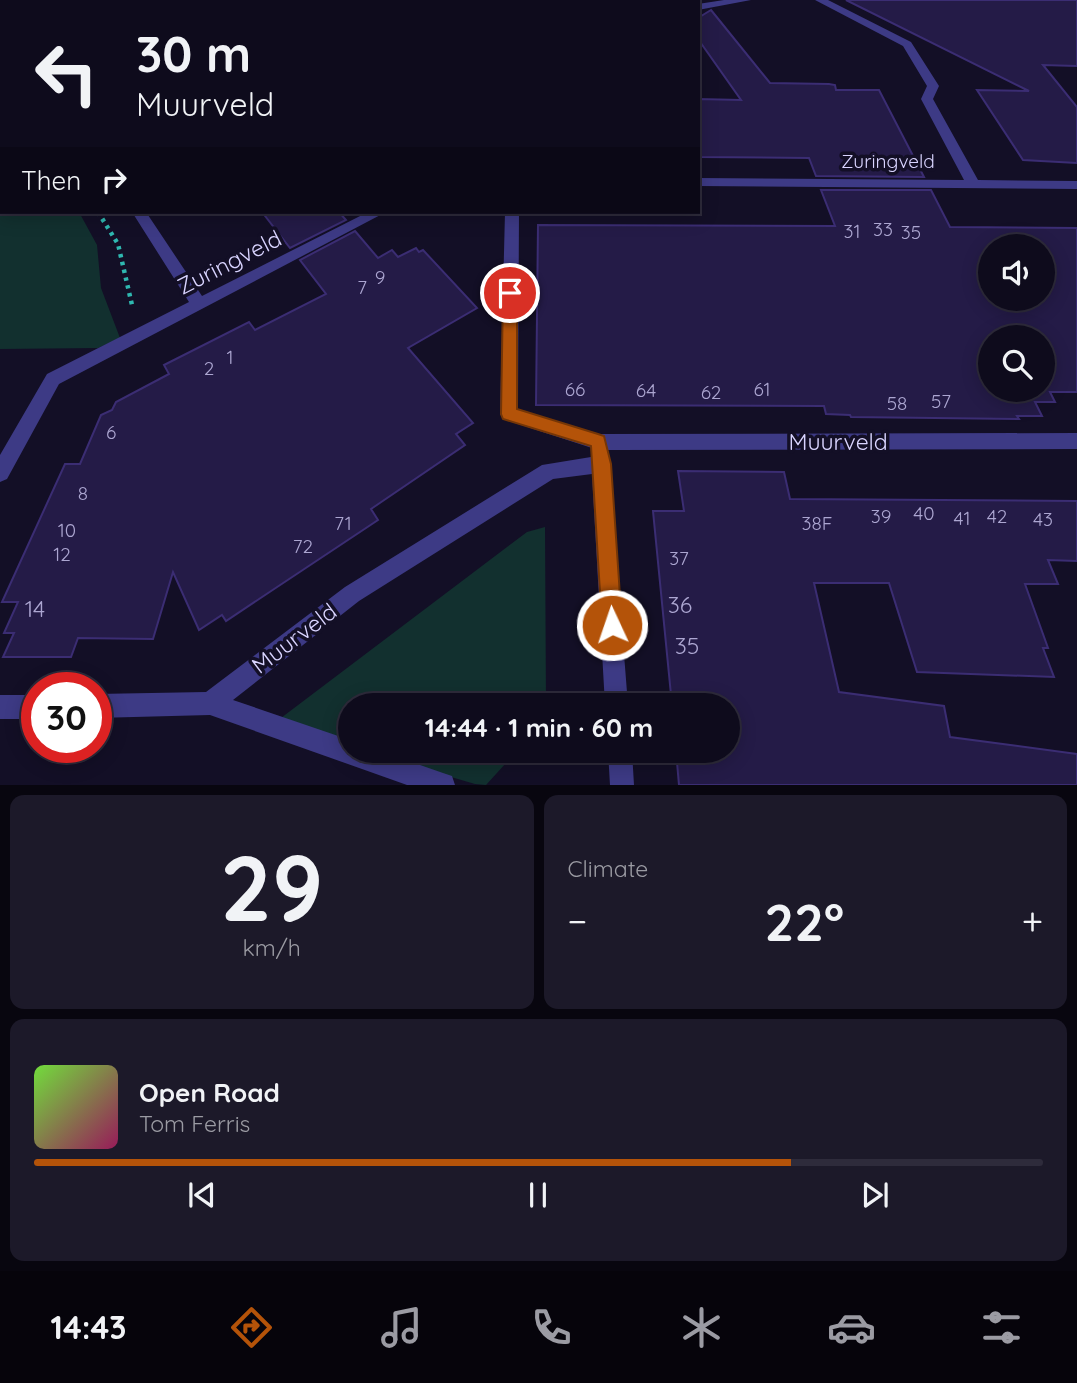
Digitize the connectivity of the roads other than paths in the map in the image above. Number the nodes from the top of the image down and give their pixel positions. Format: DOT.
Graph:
graph roads {
  1 [pos="746,0"];
  2 [pos="820,0"];
  3 [pos="700,7"];
  4 [pos="700,182"];
  5 [pos="973,183"];
  6 [pos="1077,185"];
  7 [pos="140,214"];
  8 [pos="375,214"];
  9 [pos="512,214"];
  10 [pos="198,303"];
  11 [pos="1077,441"];
  12 [pos="598,442"];
  13 [pos="602,464"];
  14 [pos="0,473"];
  15 [pos="616,693"];
  16 [pos="210,703"];
  17 [pos="112,706"];
  18 [pos="0,707"];
  19 [pos="21,707"];
  20 [pos="621,763"];
  21 [pos="443,785"];
  22 [pos="622,785"];
  1 -- 3 [label="street"];
  2 -- 5 [label="street"];
  4 -- 5 [label="street, Zuringveld"];
  5 -- 6 [label="street, Zuringveld"];
  7 -- 10 [label="street"];
  8 -- 10 [label="street, Zuringveld"];
  9 -- 12 [label="street, Muurveld"];
  10 -- 14 [label="street, Zuringveld"];
  11 -- 12 [label="street, Muurveld"];
  12 -- 13 [label="street"];
  13 -- 15 [label="street"];
  13 -- 16 [label="street, Muurveld"];
  16 -- 17 [label="street"];
  16 -- 21 [label="street"];
  18 -- 19 [label="street"];
  20 -- 22 [label="street"];
}
